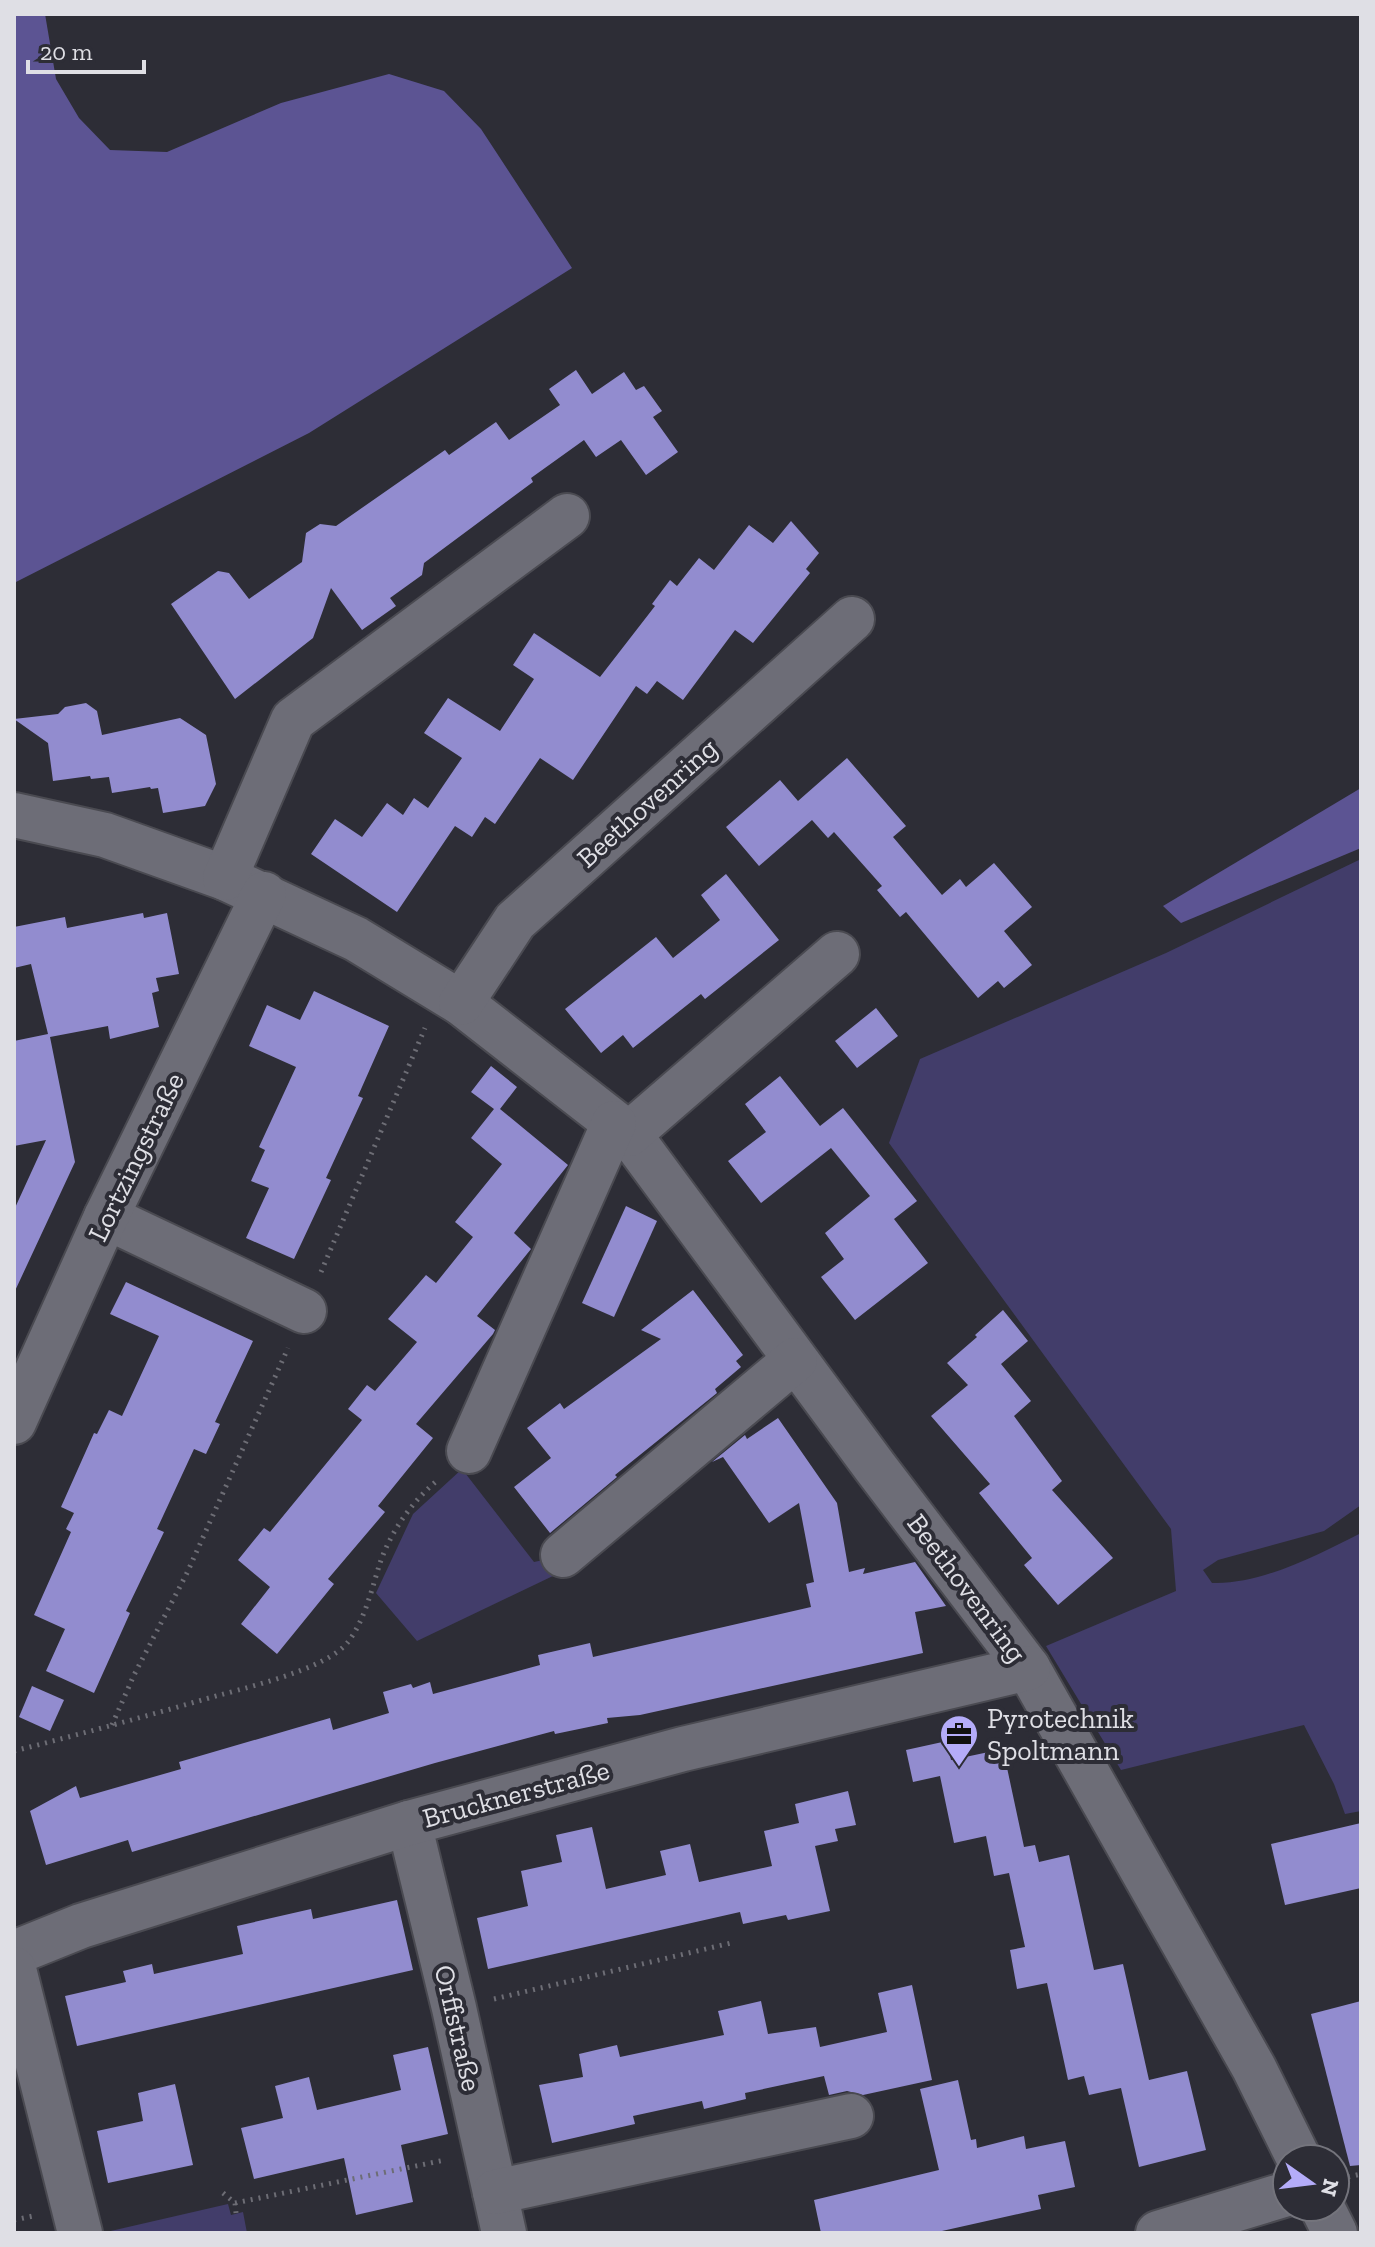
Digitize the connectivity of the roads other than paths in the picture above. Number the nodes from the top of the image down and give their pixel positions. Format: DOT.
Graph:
graph roads {
  1 [pos="567,516"];
  2 [pos="852,619"];
  3 [pos="14,815"];
  4 [pos="225,878"];
  5 [pos="264,894"];
  6 [pos="837,954"];
  7 [pos="451,997"];
  8 [pos="622,1129"];
  9 [pos="106,1217"];
  10 [pos="304,1311"];
  11 [pos="795,1360"];
  12 [pos="14,1422"];
  13 [pos="469,1451"];
  14 [pos="563,1555"];
  15 [pos="1028,1668"];
  16 [pos="409,1823"];
  17 [pos="14,1953"];
  18 [pos="14,1969"];
  19 [pos="851,2116"];
  20 [pos="1291,2143"];
  21 [pos="495,2192"];
  22 [pos="1271,2199"];
  23 [pos="80,2233"];
  24 [pos="1158,2233"];
  1 -- 4 [label="street"];
  2 -- 7 [label="street, Beethovenring"];
  3 -- 4 [label="street, Beethovenring"];
  4 -- 5 [label="street, Beethovenring"];
  5 -- 7 [label="street, Beethovenring"];
  5 -- 9 [label="street, Lortzingstraße"];
  6 -- 8 [label="street"];
  7 -- 8 [label="street, Beethovenring"];
  8 -- 11 [label="street, Beethovenring"];
  8 -- 13 [label="street"];
  9 -- 10 [label="street"];
  9 -- 12 [label="street, Lortzingstraße"];
  11 -- 14 [label="street"];
  11 -- 15 [label="street, Beethovenring"];
  15 -- 16 [label="street, Brucknerstraße"];
  15 -- 20 [label="street, Beethovenring"];
  16 -- 17 [label="street, Brucknerstraße"];
  16 -- 21 [label="street, Orffstraße"];
  18 -- 23 [label="street"];
  19 -- 21 [label="street"];
  22 -- 24 [label="street"];
}
